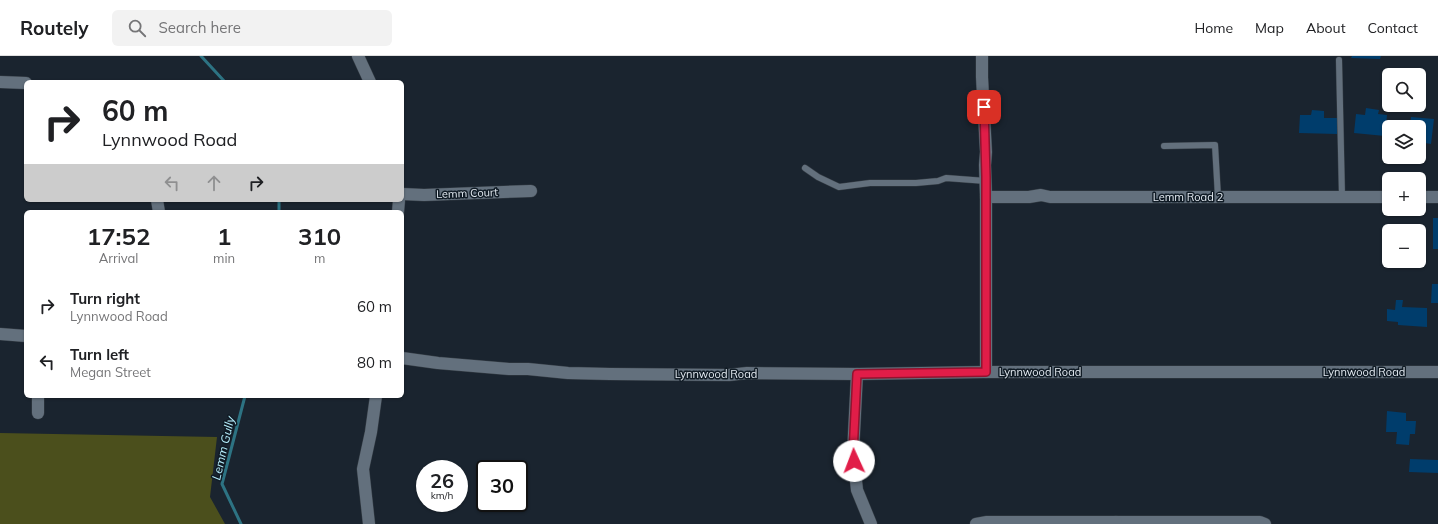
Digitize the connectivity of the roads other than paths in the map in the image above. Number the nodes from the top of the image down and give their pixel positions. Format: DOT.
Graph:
graph roads {
  1 [pos="982,56"];
  2 [pos="362,57"];
  3 [pos="1339,60"];
  4 [pos="369,80"];
  5 [pos="0,82"];
  6 [pos="24,83"];
  7 [pos="1164,146"];
  8 [pos="805,168"];
  9 [pos="986,180"];
  10 [pos="531,191"];
  11 [pos="404,194"];
  12 [pos="986,197"];
  13 [pos="1218,197"];
  14 [pos="1342,197"];
  15 [pos="1382,197"];
  16 [pos="1426,197"];
  17 [pos="1438,197"];
  18 [pos="0,334"];
  19 [pos="24,336"];
  20 [pos="404,358"];
  21 [pos="986,372"];
  22 [pos="1438,372"];
  23 [pos="857,374"];
  24 [pos="38,398"];
  25 [pos="376,398"];
  26 [pos="38,413"];
  27 [pos="1116,523"];
  28 [pos="369,524"];
  29 [pos="871,524"];
  30 [pos="976,524"];
  31 [pos="1266,524"];
  1 -- 9 [label="street"];
  2 -- 4 [label="street"];
  3 -- 14 [label="lane"];
  5 -- 6 [label="street"];
  7 -- 13 [label="lane"];
  8 -- 9 [label="lane"];
  9 -- 12 [label="street"];
  10 -- 11 [label="street, Lemm Court"];
  12 -- 13 [label="street, Lemm Road 2"];
  12 -- 21 [label="street"];
  13 -- 14 [label="street, Lemm Road 2"];
  14 -- 15 [label="street, Lemm Road 2"];
  16 -- 17 [label="street"];
  18 -- 19 [label="street"];
  20 -- 23 [label="street, Lynnwood Road"];
  21 -- 22 [label="street, Lynnwood Road"];
  21 -- 23 [label="street, Lynnwood Road"];
  23 -- 29 [label="street"];
  24 -- 26 [label="street"];
  25 -- 28 [label="street"];
  27 -- 30 [label="street"];
  27 -- 31 [label="street"];
}
